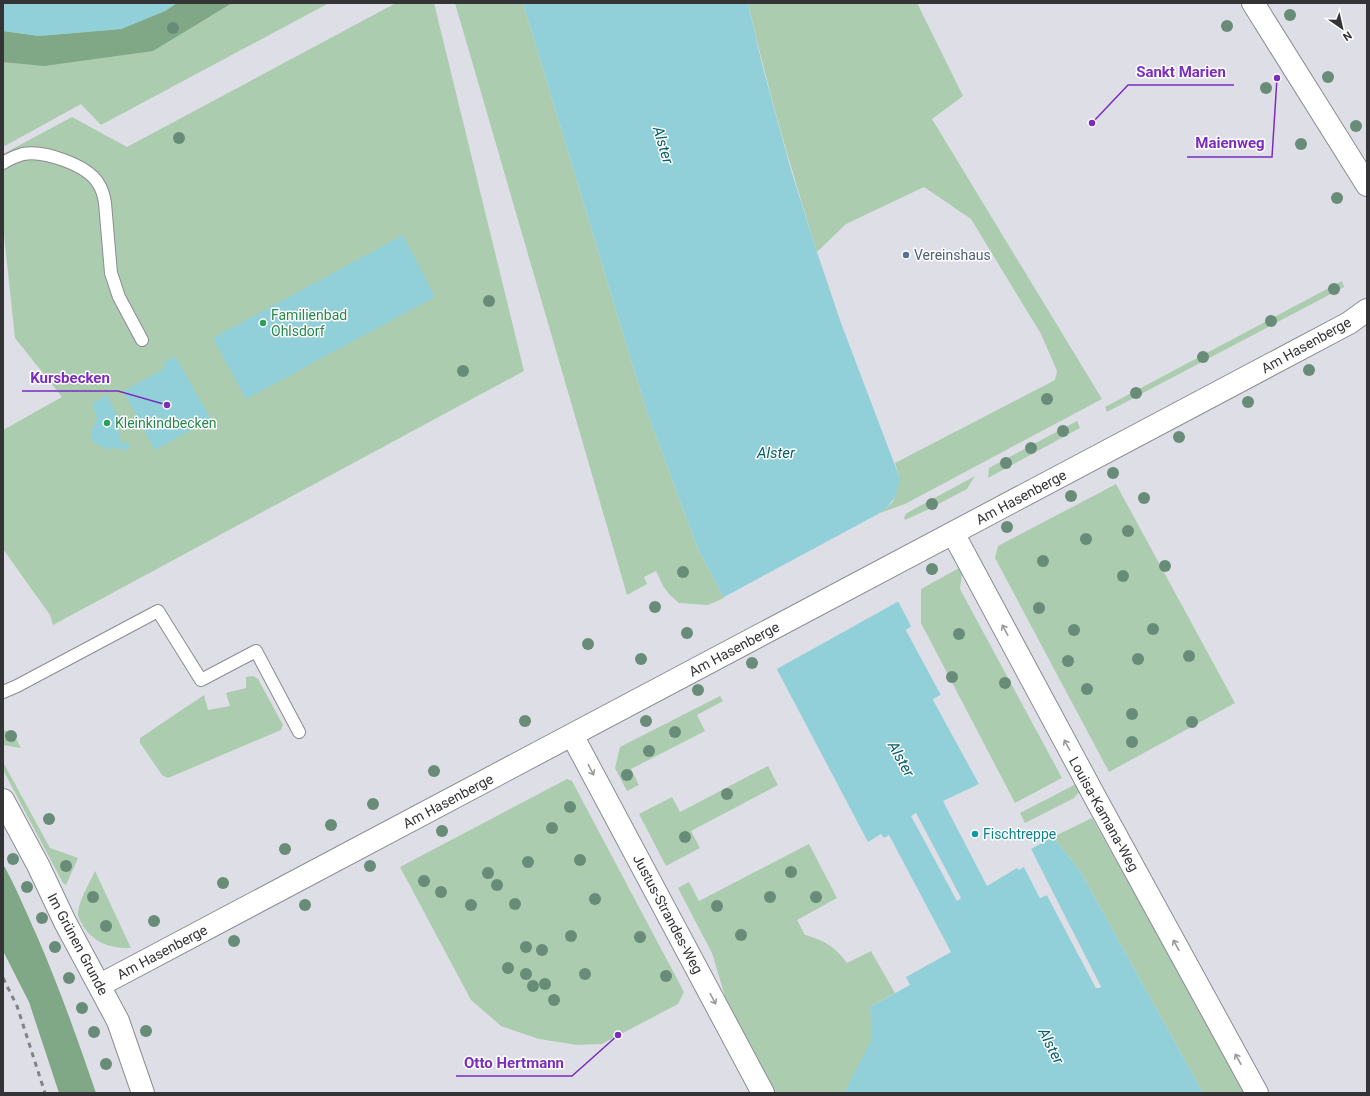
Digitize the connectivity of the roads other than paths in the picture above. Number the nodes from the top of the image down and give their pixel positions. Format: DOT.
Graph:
graph roads {
  1 [pos="1253,3"];
  2 [pos="3,162"];
  3 [pos="1367,185"];
  4 [pos="1367,310"];
  5 [pos="142,340"];
  6 [pos="953,533"];
  7 [pos="3,692"];
  8 [pos="299,732"];
  9 [pos="572,735"];
  10 [pos="3,800"];
  11 [pos="100,985"];
  12 [pos="143,1093"];
  13 [pos="763,1093"];
  14 [pos="1257,1093"];
  1 -- 3 [label="street"];
  2 -- 5 [label="lane"];
  4 -- 6 [label="street, Am Hasenberge"];
  6 -- 9 [label="street, Am Hasenberge"];
  14 -- 6 [label="street, Louisa-Kamana-Weg, one-way"];
  7 -- 8 [label="lane"];
  9 -- 11 [label="street, Am Hasenberge"];
  9 -- 13 [label="street, Justus-Strandes-Weg, one-way"];
  10 -- 11 [label="street, Im Grünen Grunde"];
  11 -- 12 [label="street, Im Grünen Grunde"];
}
